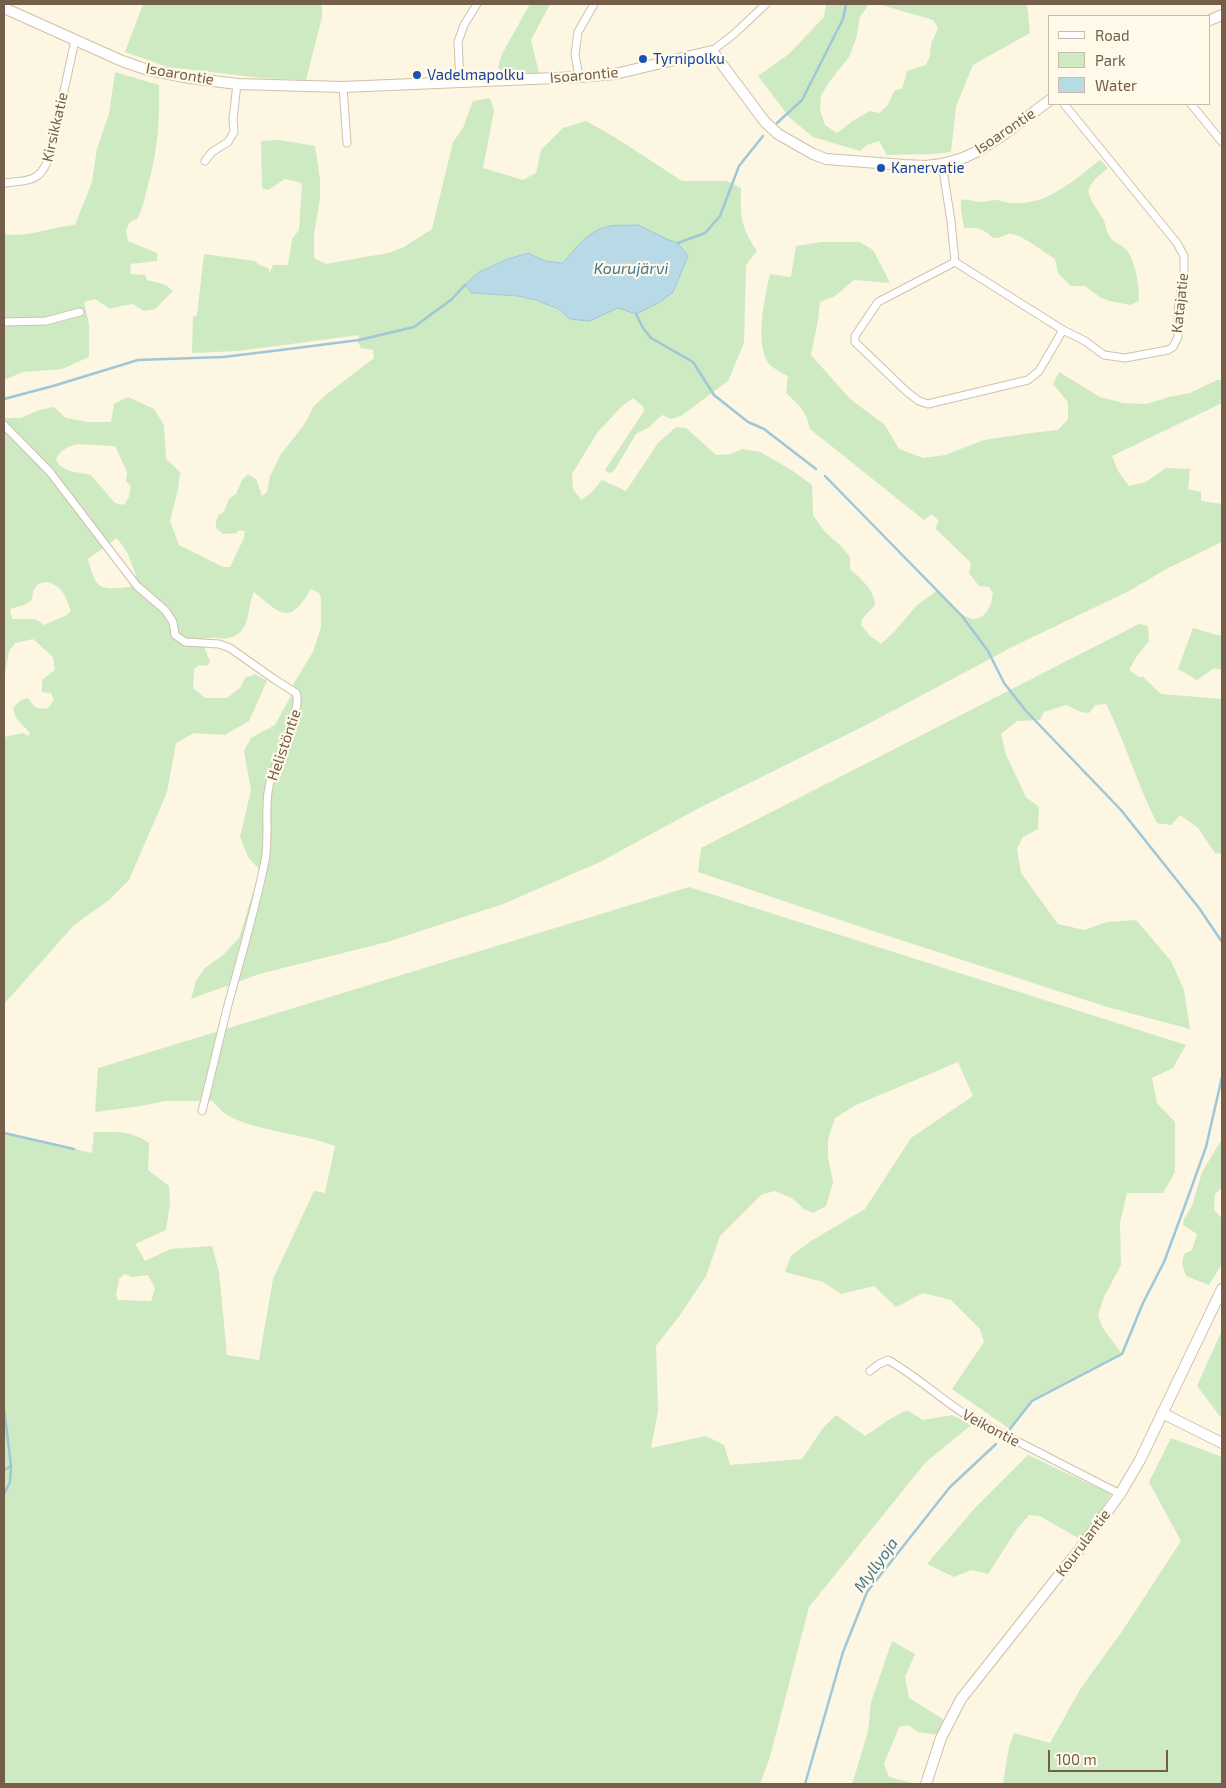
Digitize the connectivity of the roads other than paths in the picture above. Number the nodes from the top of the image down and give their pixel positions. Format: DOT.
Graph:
graph roads {
  1 [pos="476,4"];
  2 [pos="594,4"];
  3 [pos="766,4"];
  4 [pos="4,8"];
  5 [pos="74,40"];
  6 [pos="712,51"];
  7 [pos="579,77"];
  8 [pos="460,81"];
  9 [pos="238,84"];
  10 [pos="343,87"];
  11 [pos="1048,101"];
  12 [pos="1065,105"];
  13 [pos="1192,105"];
  14 [pos="1222,142"];
  15 [pos="347,143"];
  16 [pos="205,161"];
  17 [pos="942,164"];
  18 [pos="4,183"];
  19 [pos="955,262"];
  20 [pos="80,312"];
  21 [pos="4,322"];
  22 [pos="1063,330"];
  23 [pos="4,425"];
  24 [pos="202,1111"];
  25 [pos="1222,1289"];
  26 [pos="870,1371"];
  27 [pos="1162,1413"];
  28 [pos="1222,1443"];
  29 [pos="1120,1494"];
  30 [pos="926,1784"];
  1 -- 8 [label="street"];
  2 -- 7 [label="street"];
  3 -- 6 [label="street"];
  4 -- 5 [label="street, Isoarontie"];
  5 -- 9 [label="street, Isoarontie"];
  5 -- 18 [label="street, Kirsikkatie"];
  6 -- 7 [label="street, Isoarontie"];
  6 -- 17 [label="street, Isoarontie"];
  7 -- 8 [label="street, Isoarontie"];
  8 -- 10 [label="street, Isoarontie"];
  9 -- 10 [label="street, Isoarontie"];
  9 -- 16 [label="street"];
  10 -- 15 [label="street"];
  11 -- 17 [label="street, Isoarontie"];
  12 -- 22 [label="street, Katajatie"];
  13 -- 14 [label="street"];
  17 -- 19 [label="street"];
  19 -- 22 [label="street, Katajatie"];
  19 -- 22 [label="street"];
  20 -- 21 [label="street"];
  23 -- 24 [label="street, Helistöntie"];
  25 -- 27 [label="street, Kourulantie"];
  26 -- 29 [label="street, Veikontie"];
  27 -- 28 [label="street"];
  27 -- 29 [label="street, Kourulantie"];
  29 -- 30 [label="street, Kourulantie"];
}
